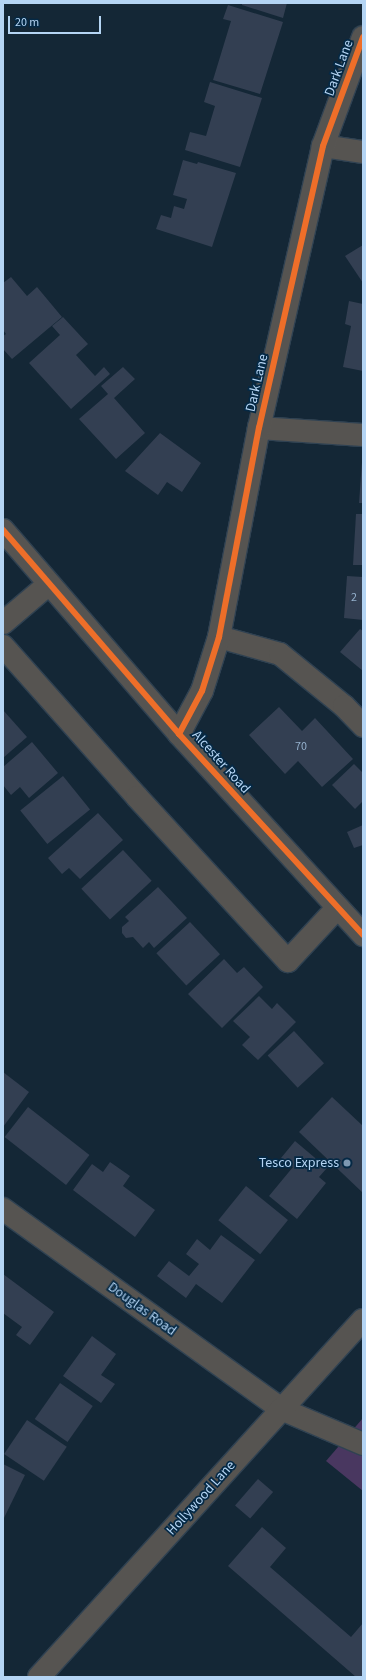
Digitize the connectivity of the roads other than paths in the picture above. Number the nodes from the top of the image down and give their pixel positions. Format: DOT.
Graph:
graph roads {
  1 [pos="363,37"];
  2 [pos="323,146"];
  3 [pos="363,152"];
  4 [pos="259,428"];
  5 [pos="363,435"];
  6 [pos="3,530"];
  7 [pos="49,584"];
  8 [pos="3,623"];
  9 [pos="219,637"];
  10 [pos="3,646"];
  11 [pos="363,726"];
  12 [pos="179,734"];
  13 [pos="337,908"];
  14 [pos="363,935"];
  15 [pos="3,1209"];
  16 [pos="363,1320"];
  17 [pos="281,1409"];
  18 [pos="363,1444"];
  19 [pos="39,1677"];
  1 -- 2 [label="street, Dark Lane"];
  2 -- 3 [label="street"];
  2 -- 4 [label="street, Dark Lane"];
  4 -- 5 [label="street"];
  4 -- 9 [label="street, Dark Lane"];
  6 -- 7 [label="street, Alcester Road"];
  7 -- 8 [label="street"];
  7 -- 12 [label="street, Alcester Road"];
  9 -- 11 [label="street"];
  9 -- 12 [label="street, Dark Lane"];
  10 -- 13 [label="street"];
  12 -- 13 [label="street, Alcester Road"];
  13 -- 14 [label="street, Alcester Road"];
  15 -- 17 [label="street, Douglas Road"];
  16 -- 17 [label="street, Hollywood Lane"];
  17 -- 18 [label="street, Douglas Road"];
  17 -- 19 [label="street, Hollywood Lane"];
}
